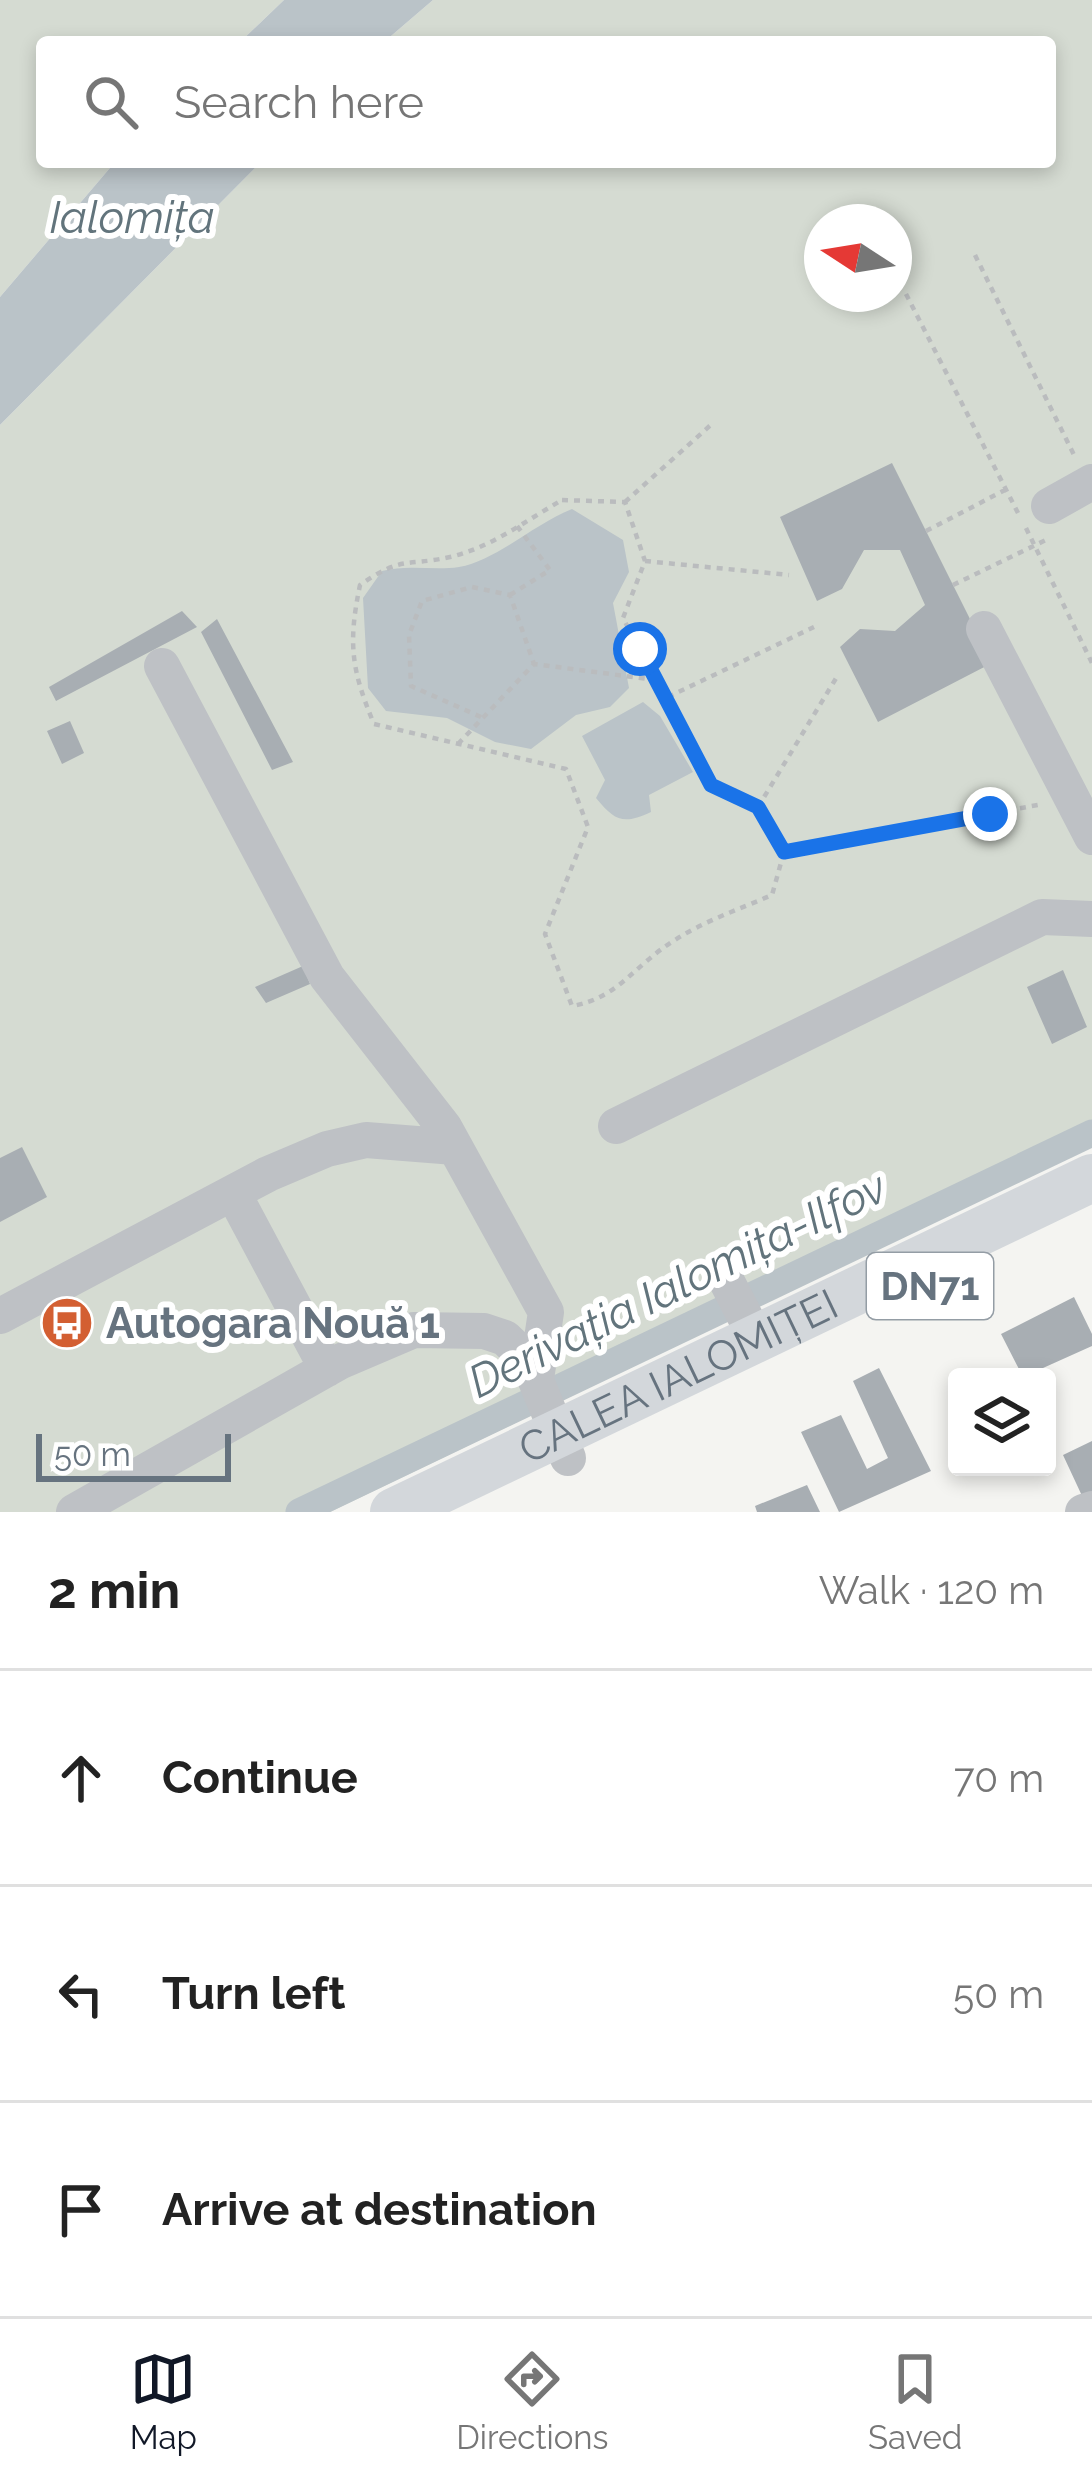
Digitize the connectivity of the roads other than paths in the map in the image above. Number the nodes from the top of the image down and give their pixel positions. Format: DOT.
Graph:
graph roads {
  1 [pos="1090,483"];
  2 [pos="1049,506"];
  3 [pos="984,629"];
  4 [pos="162,666"];
  5 [pos="1092,837"];
  6 [pos="1092,920"];
  7 [pos="616,1126"];
  8 [pos="455,1148"];
  9 [pos="1092,1178"];
  10 [pos="232,1193"];
  11 [pos="1092,1209"];
  12 [pos="726,1280"];
  13 [pos="0,1316"];
  14 [pos="750,1329"];
  15 [pos="327,1369"];
  16 [pos="536,1379"];
  17 [pos="558,1436"];
  18 [pos="1092,1509"];
  19 [pos="74,1512"];
  20 [pos="394,1512"];
  21 [pos="457,1512"];
  22 [pos="1083,1512"];
  1 -- 2 [label="lane"];
  3 -- 5 [label="lane"];
  4 -- 8 [label="lane"];
  6 -- 7 [label="lane"];
  8 -- 10 [label="lane"];
  8 -- 16 [label="lane"];
  9 -- 14 [label="main road, CALEA IALOMIȚEI / DN71"];
  10 -- 13 [label="lane"];
  10 -- 15 [label="lane"];
  11 -- 17 [label="main road, CALEA IALOMIȚEI / DN71"];
  12 -- 14 [label="lane"];
  14 -- 17 [label="main road, CALEA IALOMIȚEI / DN71"];
  15 -- 16 [label="lane"];
  15 -- 19 [label="lane"];
  16 -- 17 [label="lane"];
  17 -- 20 [label="main road, CALEA IALOMIȚEI / DN71"];
  17 -- 21 [label="main road, CALEA IALOMIȚEI / DN71"];
  18 -- 22 [label="lane"];
}
